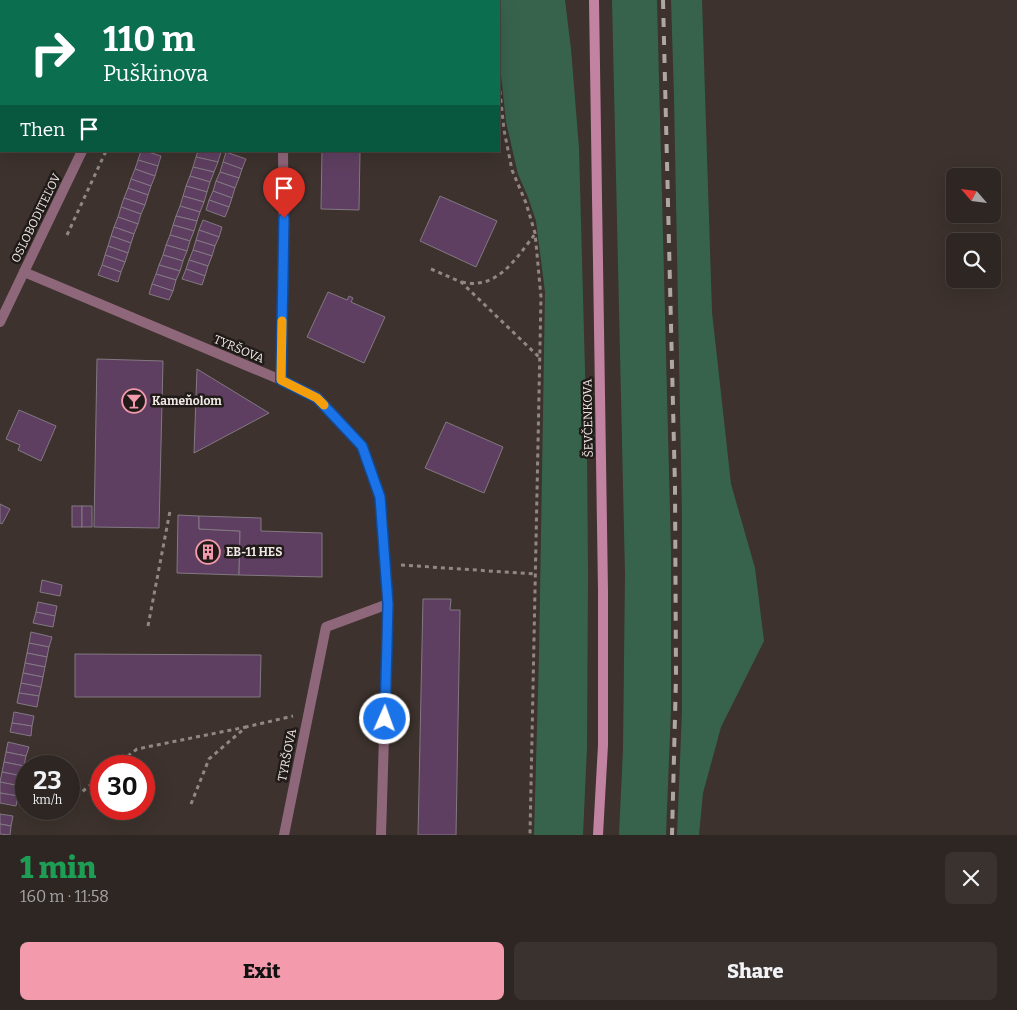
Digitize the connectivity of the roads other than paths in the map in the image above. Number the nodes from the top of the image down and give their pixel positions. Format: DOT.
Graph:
graph roads {
  1 [pos="594,0"];
  2 [pos="82,152"];
  3 [pos="283,152"];
  4 [pos="24,272"];
  5 [pos="0,322"];
  6 [pos="281,380"];
  7 [pos="388,604"];
  8 [pos="284,835"];
  9 [pos="381,835"];
  10 [pos="598,835"];
  1 -- 10 [label="main road, ŠEVČENKOVA"];
  2 -- 4 [label="street, OSLOBODITEĽOV"];
  3 -- 6 [label="street"];
  4 -- 5 [label="street, OSLOBODITEĽOV"];
  4 -- 6 [label="street, TYRŠOVA"];
  6 -- 7 [label="street, TYRŠOVA"];
  7 -- 8 [label="street, TYRŠOVA"];
  7 -- 9 [label="street, TYRŠOVA"];
}
